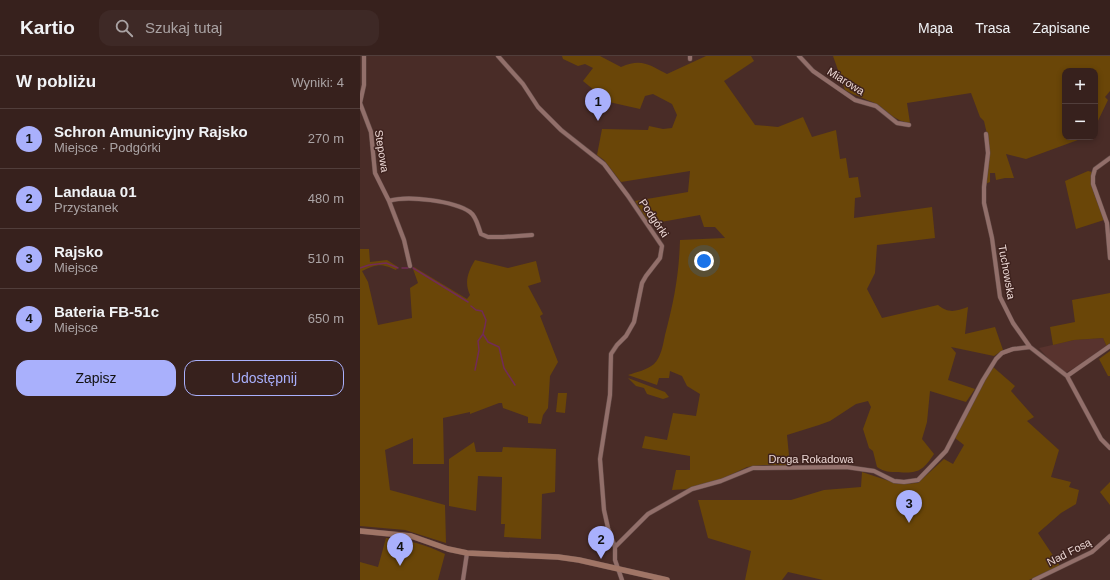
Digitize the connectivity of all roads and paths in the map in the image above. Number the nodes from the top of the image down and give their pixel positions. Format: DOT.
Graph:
graph roads {
  1 [pos="364,56"];
  2 [pos="498,56"];
  3 [pos="798,56"];
  4 [pos="360,103"];
  5 [pos="910,125"];
  6 [pos="986,134"];
  7 [pos="1110,158"];
  8 [pos="389,201"];
  9 [pos="532,235"];
  10 [pos="1110,258"];
  11 [pos="410,266"];
  12 [pos="1110,346"];
  13 [pos="1030,347"];
  14 [pos="1067,376"];
  15 [pos="1110,448"];
  16 [pos="360,531"];
  17 [pos="1110,536"];
  18 [pos="615,548"];
  19 [pos="468,553"];
  20 [pos="618,568"];
  21 [pos="464,580"];
  22 [pos="622,580"];
  23 [pos="667,580"];
  24 [pos="1034,580"];
  1 -- 4 [label="street, Stepowa"];
  2 -- 18 [label="street, Podgórki"];
  3 -- 5 [label="street, Miarowa"];
  4 -- 8 [label="street, Stepowa"];
  6 -- 13 [label="street, Tuchowska"];
  7 -- 10 [label="street"];
  8 -- 9 [label="street"];
  8 -- 11 [label="street, Stepowa"];
  12 -- 14 [label="street"];
  13 -- 14 [label="street, Tuchowska"];
  13 -- 18 [label="street, Droga Rokadowa"];
  14 -- 15 [label="street, Tuchowska"];
  16 -- 19 [label="street"];
  17 -- 24 [label="street, Nad Fosą"];
  18 -- 20 [label="street, Podgórki"];
  19 -- 20 [label="street"];
  19 -- 21 [label="street"];
  20 -- 22 [label="street, Podgórki"];
  20 -- 23 [label="street"];
}
